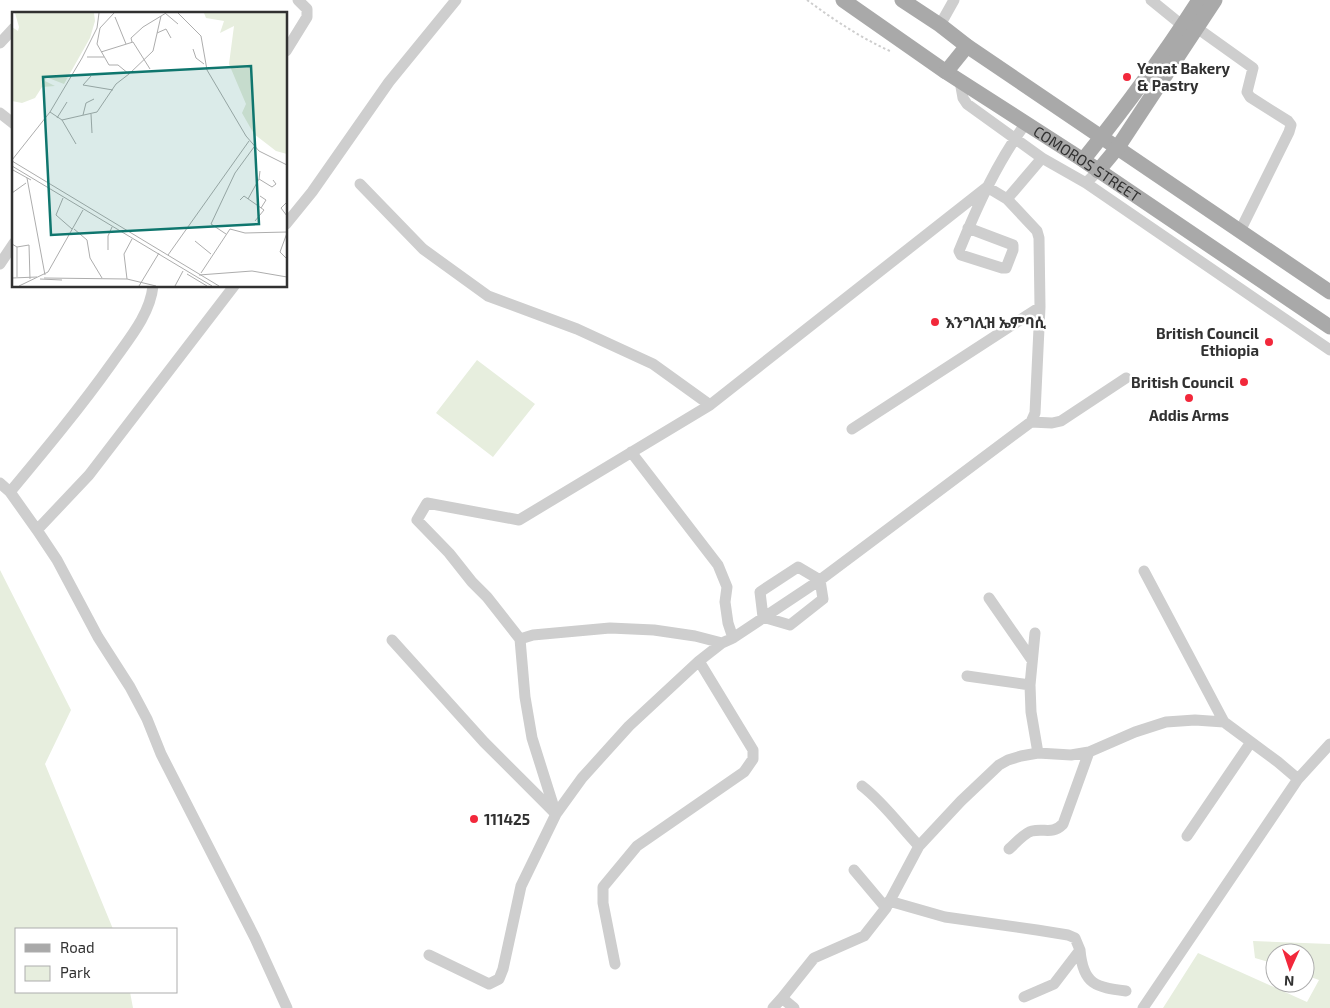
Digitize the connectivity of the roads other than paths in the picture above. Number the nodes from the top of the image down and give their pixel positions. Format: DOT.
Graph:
graph roads {
  1 [pos="298,0"];
  2 [pos="456,0"];
  3 [pos="843,0"];
  4 [pos="902,0"];
  5 [pos="954,0"];
  6 [pos="1151,0"];
  7 [pos="1199,0"];
  8 [pos="1215,0"];
  9 [pos="940,25"];
  10 [pos="1190,27"];
  11 [pos="12,30"];
  12 [pos="0,43"];
  13 [pos="967,46"];
  14 [pos="288,48"];
  15 [pos="946,72"];
  16 [pos="960,81"];
  17 [pos="0,113"];
  18 [pos="12,122"];
  19 [pos="1026,123"];
  20 [pos="1102,136"];
  21 [pos="1015,138"];
  22 [pos="1118,146"];
  23 [pos="1042,158"];
  24 [pos="1083,160"];
  25 [pos="1098,171"];
  26 [pos="1086,183"];
  27 [pos="360,184"];
  28 [pos="987,187"];
  29 [pos="1007,199"];
  30 [pos="288,222"];
  31 [pos="968,228"];
  32 [pos="1240,231"];
  33 [pos="12,246"];
  34 [pos="0,264"];
  35 [pos="153,288"];
  36 [pos="232,288"];
  37 [pos="1330,292"];
  38 [pos="1040,307"];
  39 [pos="1330,327"];
  40 [pos="1330,350"];
  41 [pos="1126,378"];
  42 [pos="710,405"];
  43 [pos="1031,422"];
  44 [pos="852,429"];
  45 [pos="631,452"];
  46 [pos="0,483"];
  47 [pos="10,492"];
  48 [pos="38,530"];
  49 [pos="1144,571"];
  50 [pos="820,580"];
  51 [pos="990,598"];
  52 [pos="763,618"];
  53 [pos="1035,633"];
  54 [pos="520,639"];
  55 [pos="392,640"];
  56 [pos="727,640"];
  57 [pos="1032,660"];
  58 [pos="699,661"];
  59 [pos="967,676"];
  60 [pos="1030,685"];
  61 [pos="1224,722"];
  62 [pos="1251,742"];
  63 [pos="1330,744"];
  64 [pos="1089,752"];
  65 [pos="1038,753"];
  66 [pos="1298,779"];
  67 [pos="862,786"];
  68 [pos="556,814"];
  69 [pos="1187,836"];
  70 [pos="919,846"];
  71 [pos="1009,849"];
  72 [pos="854,870"];
  73 [pos="888,905"];
  74 [pos="1080,950"];
  75 [pos="429,955"];
  76 [pos="615,964"];
  77 [pos="1126,991"];
  78 [pos="782,998"];
  79 [pos="1024,998"];
  80 [pos="287,1008"];
  81 [pos="773,1008"];
  82 [pos="794,1008"];
  83 [pos="1143,1008"];
  1 -- 14 [label="street"];
  2 -- 30 [label="street"];
  3 -- 15 [label="main road, COMOROS STREET"];
  4 -- 9 [label="main road, COMOROS STREET"];
  5 -- 9 [label="street"];
  6 -- 10 [label="street"];
  7 -- 10 [label="main road"];
  8 -- 10 [label="main road"];
  9 -- 13 [label="main road, COMOROS STREET"];
  10 -- 20 [label="main road"];
  10 -- 22 [label="main road"];
  10 -- 32 [label="street"];
  11 -- 12 [label="street"];
  13 -- 15 [label="main road"];
  13 -- 20 [label="main road, COMOROS STREET"];
  15 -- 16 [label="main road, COMOROS STREET"];
  16 -- 19 [label="main road, COMOROS STREET"];
  16 -- 21 [label="street"];
  17 -- 18 [label="street"];
  19 -- 21 [label="street"];
  19 -- 24 [label="main road, COMOROS STREET"];
  20 -- 22 [label="main road, COMOROS STREET"];
  20 -- 24 [label="main road"];
  21 -- 23 [label="street"];
  21 -- 28 [label="street"];
  22 -- 25 [label="main road"];
  22 -- 32 [label="main road, COMOROS STREET"];
  23 -- 26 [label="street"];
  23 -- 29 [label="street"];
  24 -- 25 [label="main road, COMOROS STREET"];
  25 -- 26 [label="street"];
  25 -- 39 [label="main road, COMOROS STREET"];
  26 -- 40 [label="street"];
  27 -- 42 [label="street"];
  28 -- 29 [label="street"];
  28 -- 31 [label="street"];
  28 -- 42 [label="street"];
  29 -- 38 [label="street"];
  31 -- 31 [label="street"];
  32 -- 37 [label="main road, COMOROS STREET"];
  33 -- 34 [label="street"];
  35 -- 47 [label="street"];
  36 -- 48 [label="street"];
  38 -- 43 [label="street"];
  38 -- 44 [label="street"];
  41 -- 43 [label="street"];
  42 -- 45 [label="street"];
  43 -- 50 [label="street"];
  45 -- 54 [label="street"];
  45 -- 56 [label="street"];
  46 -- 47 [label="street"];
  47 -- 48 [label="street"];
  48 -- 80 [label="street"];
  49 -- 61 [label="street"];
  50 -- 52 [label="street"];
  50 -- 52 [label="street"];
  50 -- 52 [label="street"];
  51 -- 57 [label="street"];
  52 -- 56 [label="street"];
  53 -- 57 [label="street"];
  54 -- 56 [label="street"];
  54 -- 68 [label="street"];
  55 -- 68 [label="street"];
  56 -- 58 [label="street"];
  57 -- 60 [label="street"];
  58 -- 68 [label="street"];
  58 -- 76 [label="street"];
  59 -- 60 [label="street"];
  60 -- 65 [label="street"];
  61 -- 62 [label="street"];
  61 -- 64 [label="street"];
  62 -- 66 [label="street"];
  62 -- 69 [label="street"];
  63 -- 66 [label="street"];
  64 -- 65 [label="street"];
  64 -- 71 [label="street"];
  65 -- 70 [label="street"];
  66 -- 83 [label="street"];
  67 -- 70 [label="street"];
  68 -- 75 [label="street"];
  70 -- 73 [label="street"];
  72 -- 73 [label="street"];
  73 -- 74 [label="street"];
  73 -- 78 [label="street"];
  74 -- 77 [label="street"];
  74 -- 79 [label="street"];
  78 -- 81 [label="street"];
  78 -- 82 [label="street"];
}
